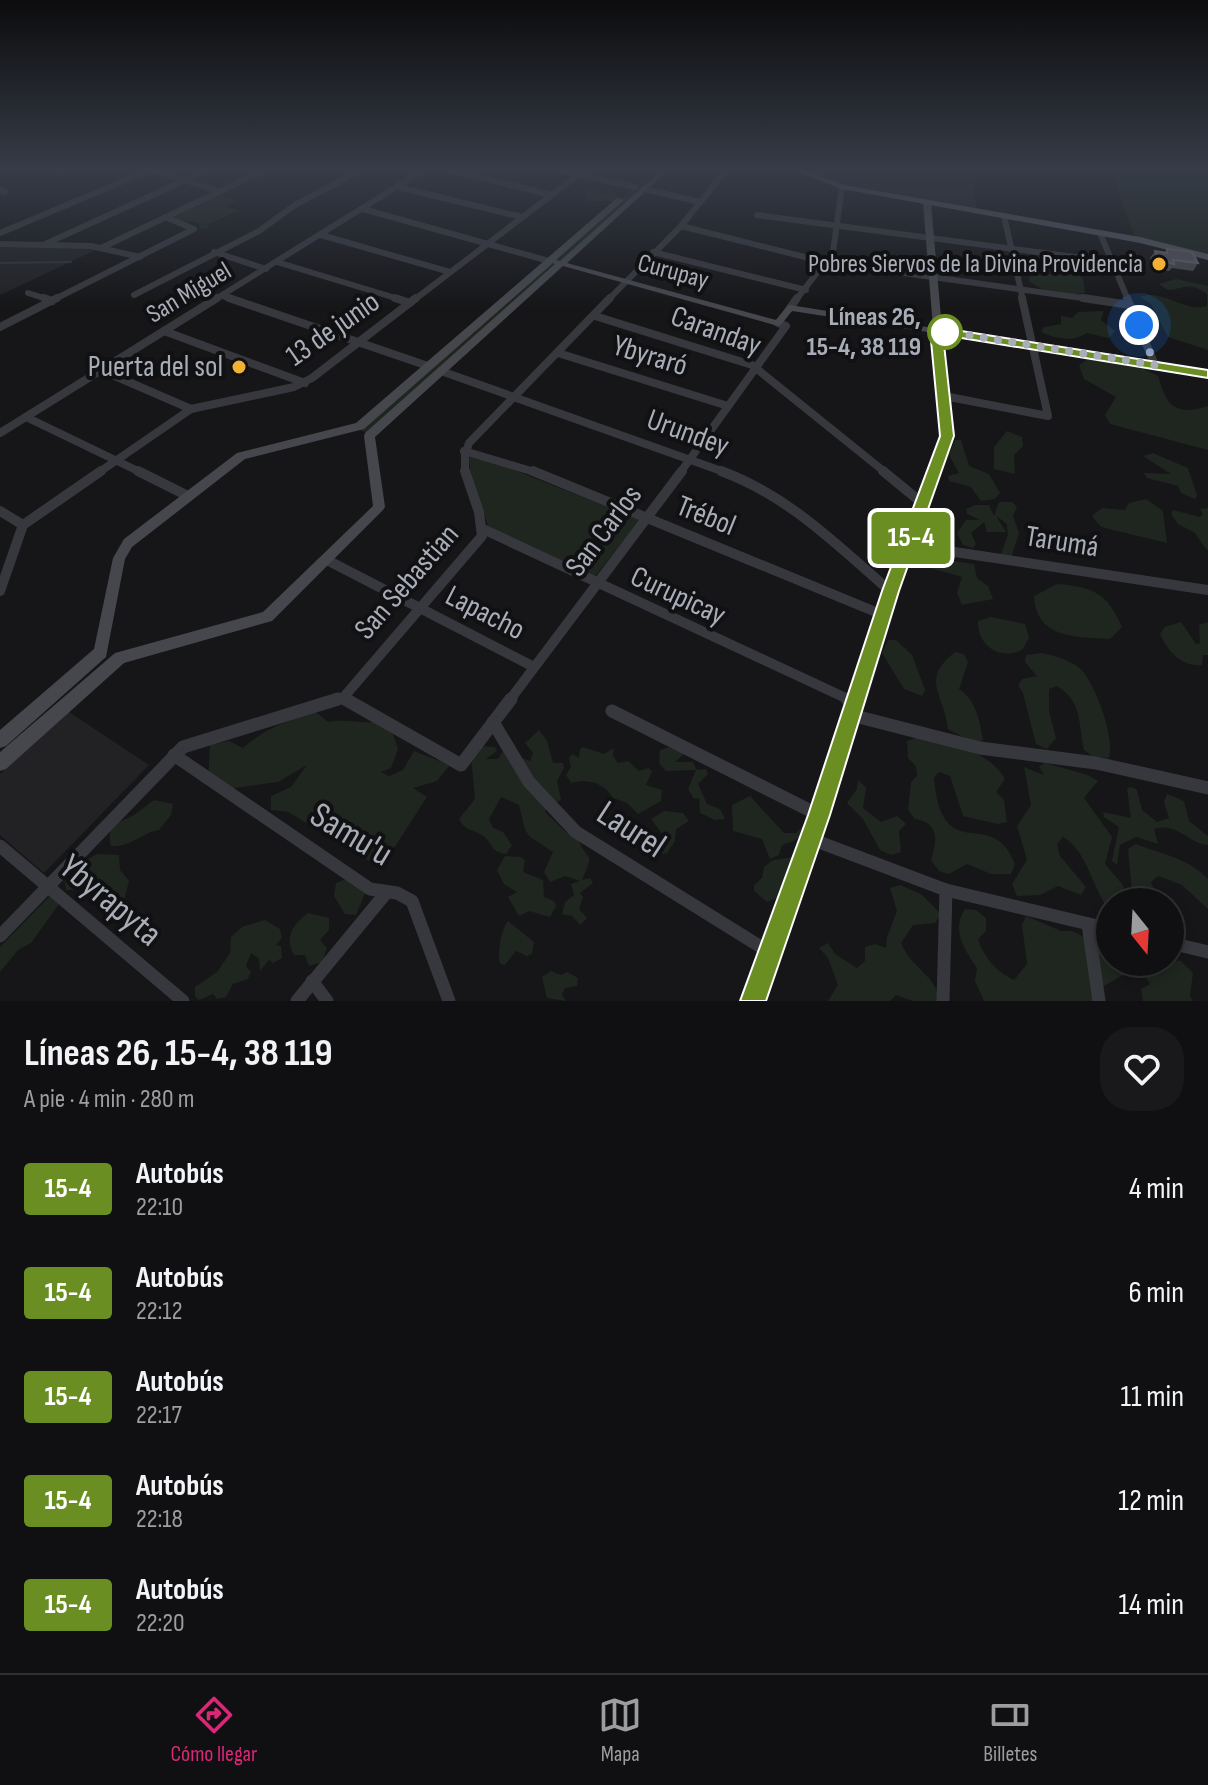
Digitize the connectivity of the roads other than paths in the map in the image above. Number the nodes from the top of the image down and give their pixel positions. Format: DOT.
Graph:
graph roads {
  1 [pos="44,215"];
  2 [pos="109,215"];
  3 [pos="170,215"];
  4 [pos="282,215"];
  5 [pos="354,215"];
  6 [pos="383,215"];
  7 [pos="513,215"];
  8 [pos="525,215"];
  9 [pos="609,215"];
  10 [pos="690,215"];
  11 [pos="757,215"];
  12 [pos="837,215"];
  13 [pos="927,215"];
  14 [pos="996,215"];
  15 [pos="1004,216"];
  16 [pos="165,217"];
  17 [pos="522,217"];
  18 [pos="835,225"];
  19 [pos="681,226"];
  20 [pos="0,233"];
  21 [pos="1100,233"];
  22 [pos="321,235"];
  23 [pos="928,238"];
  24 [pos="0,244"];
  25 [pos="488,244"];
  26 [pos="43,245"];
  27 [pos="103,247"];
  28 [pos="1010,248"];
  29 [pos="214,252"];
  30 [pos="653,252"];
  31 [pos="140,257"];
  32 [pos="1208,257"];
  33 [pos="277,262"];
  34 [pos="555,262"];
  35 [pos="825,262"];
  36 [pos="1113,262"];
  37 [pos="266,269"];
  38 [pos="450,272"];
  39 [pos="932,277"];
  40 [pos="624,282"];
  41 [pos="1020,289"];
  42 [pos="806,290"];
  43 [pos="28,293"];
  44 [pos="134,295"];
  45 [pos="222,296"];
  46 [pos="52,301"];
  47 [pos="410,303"];
  48 [pos="1130,305"];
  49 [pos="790,308"];
  50 [pos="595,316"];
  51 [pos="782,324"];
  52 [pos="0,327"];
  53 [pos="936,330"];
  54 [pos="164,331"];
  55 [pos="360,342"];
  56 [pos="1034,345"];
  57 [pos="558,353"];
  58 [pos="1155,365"];
  59 [pos="755,367"];
  60 [pos="435,368"];
  61 [pos="101,370"];
  62 [pos="1208,374"];
  63 [pos="305,383"];
  64 [pos="514,395"];
  65 [pos="944,396"];
  66 [pos="728,406"];
  67 [pos="191,409"];
  68 [pos="26,417"];
  69 [pos="349,431"];
  70 [pos="0,433"];
  71 [pos="369,436"];
  72 [pos="464,451"];
  73 [pos="689,458"];
  74 [pos="117,462"];
  75 [pos="188,496"];
  76 [pos="922,503"];
  77 [pos="0,511"];
  78 [pos="648,518"];
  79 [pos="23,525"];
  80 [pos="483,529"];
  81 [pos="908,545"];
  82 [pos="327,560"];
  83 [pos="597,585"];
  84 [pos="1208,590"];
  85 [pos="0,591"];
  86 [pos="890,591"];
  87 [pos="418,608"];
  88 [pos="883,615"];
  89 [pos="101,652"];
  90 [pos="120,658"];
  91 [pos="534,667"];
  92 [pos="343,698"];
  93 [pos="853,709"];
  94 [pos="612,711"];
  95 [pos="493,722"];
  96 [pos="0,740"];
  97 [pos="174,755"];
  98 [pos="0,763"];
  99 [pos="1208,788"];
  100 [pos="819,815"];
  101 [pos="811,839"];
  102 [pos="0,846"];
  103 [pos="46,887"];
  104 [pos="946,890"];
  105 [pos="386,893"];
  106 [pos="1088,924"];
  107 [pos="1096,926"];
  108 [pos="0,936"];
  109 [pos="1184,946"];
  110 [pos="769,952"];
  111 [pos="1208,952"];
  112 [pos="312,981"];
  113 [pos="183,1001"];
  114 [pos="297,1001"];
  115 [pos="327,1001"];
  116 [pos="449,1001"];
  117 [pos="753,1001"];
  118 [pos="943,1001"];
  119 [pos="1099,1001"];
  1 -- 20 [label="street"];
  2 -- 26 [label="street"];
  3 -- 16 [label="street"];
  4 -- 29 [label="street"];
  5 -- 22 [label="street, San Miguel"];
  6 -- 25 [label="street, Curupay"];
  7 -- 17 [label="street"];
  8 -- 17 [label="street, 13 de junio"];
  9 -- 34 [label="street"];
  10 -- 19 [label="street"];
  11 -- 18 [label="street"];
  12 -- 18 [label="street, San Carlos"];
  13 -- 23 [label="street"];
  14 -- 15 [label="main road"];
  15 -- 21 [label="main road"];
  15 -- 28 [label="street"];
  16 -- 27 [label="street"];
  16 -- 31 [label="street"];
  17 -- 25 [label="street, 13 de junio"];
  18 -- 23 [label="street"];
  18 -- 35 [label="street, San Carlos"];
  19 -- 30 [label="street"];
  19 -- 35 [label="street"];
  21 -- 32 [label="main road"];
  21 -- 36 [label="street"];
  22 -- 33 [label="street, San Miguel"];
  22 -- 38 [label="street"];
  23 -- 28 [label="street"];
  23 -- 39 [label="street"];
  24 -- 26 [label="street"];
  25 -- 34 [label="street, Curupay"];
  25 -- 38 [label="street, 13 de junio"];
  26 -- 27 [label="street"];
  27 -- 31 [label="street"];
  28 -- 36 [label="street"];
  28 -- 41 [label="street"];
  29 -- 37 [label="street"];
  29 -- 44 [label="street"];
  30 -- 40 [label="street"];
  30 -- 42 [label="street"];
  31 -- 46 [label="street"];
  33 -- 37 [label="street, San Miguel"];
  33 -- 47 [label="street"];
  34 -- 40 [label="street, Curupay"];
  34 -- 60 [label="street"];
  35 -- 39 [label="street"];
  35 -- 42 [label="street, San Carlos"];
  36 -- 48 [label="street"];
  37 -- 45 [label="street, San Miguel"];
  38 -- 47 [label="street, 13 de junio"];
  39 -- 41 [label="street"];
  39 -- 53 [label="street"];
  40 -- 50 [label="street"];
  40 -- 51 [label="street, Curupay"];
  41 -- 48 [label="street"];
  41 -- 56 [label="street"];
  42 -- 49 [label="street, San Carlos"];
  43 -- 46 [label="street"];
  45 -- 54 [label="street, San Miguel"];
  45 -- 55 [label="street, Urundey"];
  46 -- 52 [label="street"];
  47 -- 55 [label="street, 13 de junio"];
  48 -- 58 [label="street"];
  49 -- 51 [label="street, San Carlos"];
  49 -- 53 [label="street"];
  50 -- 57 [label="street"];
  50 -- 59 [label="street, Caranday"];
  51 -- 59 [label="street, San Carlos"];
  53 -- 56 [label="street"];
  53 -- 65 [label="street"];
  54 -- 61 [label="street, San Miguel"];
  54 -- 63 [label="street"];
  55 -- 60 [label="street, Urundey"];
  55 -- 63 [label="street, 13 de junio"];
  56 -- 58 [label="street"];
  56 -- 65 [label="street"];
  57 -- 64 [label="street"];
  57 -- 66 [label="street, Ybyraró"];
  58 -- 62 [label="street"];
  59 -- 66 [label="street, San Carlos"];
  59 -- 76 [label="street, Caranday"];
  60 -- 64 [label="street, Urundey"];
  60 -- 69 [label="street"];
  60 -- 71 [label="street"];
  61 -- 67 [label="street"];
  61 -- 68 [label="street, San Miguel"];
  63 -- 67 [label="street, 13 de junio"];
  64 -- 72 [label="street"];
  64 -- 73 [label="street, Urundey"];
  65 -- 76 [label="street"];
  66 -- 73 [label="street, San Carlos"];
  67 -- 74 [label="street, 13 de junio"];
  68 -- 70 [label="street, San Miguel"];
  68 -- 74 [label="street"];
  69 -- 71 [label="street"];
  69 -- 75 [label="street"];
  71 -- 82 [label="street"];
  72 -- 78 [label="street, Trébol"];
  72 -- 80 [label="street, San Sebastian"];
  73 -- 78 [label="street, San Carlos"];
  73 -- 86 [label="street, Urundey"];
  74 -- 75 [label="street"];
  74 -- 79 [label="street, 13 de junio"];
  75 -- 89 [label="street"];
  76 -- 81 [label="street"];
  77 -- 79 [label="street"];
  78 -- 83 [label="street, San Carlos"];
  78 -- 88 [label="street, Trébol"];
  79 -- 85 [label="street"];
  80 -- 83 [label="street, Curupicay"];
  80 -- 87 [label="street, San Sebastian"];
  81 -- 84 [label="street, Tarumá"];
  81 -- 86 [label="street"];
  82 -- 87 [label="street, Lapacho"];
  82 -- 90 [label="street"];
  83 -- 91 [label="street, San Carlos"];
  83 -- 93 [label="street, Curupicay"];
  86 -- 88 [label="street"];
  87 -- 91 [label="street, Lapacho"];
  87 -- 92 [label="street, San Sebastian"];
  88 -- 93 [label="street"];
  89 -- 90 [label="street"];
  89 -- 96 [label="street"];
  90 -- 98 [label="street"];
  91 -- 95 [label="street, San Carlos"];
  92 -- 95 [label="street, San Carlos"];
  92 -- 97 [label="street"];
  93 -- 99 [label="street, Curupicay"];
  93 -- 100 [label="street"];
  94 -- 100 [label="street"];
  95 -- 110 [label="street, Laurel"];
  97 -- 103 [label="street"];
  97 -- 105 [label="street, Samu'u"];
  100 -- 101 [label="street"];
  101 -- 104 [label="street"];
  101 -- 110 [label="street"];
  102 -- 103 [label="street, Ybyrapyta"];
  103 -- 108 [label="street"];
  103 -- 113 [label="street, Ybyrapyta"];
  104 -- 106 [label="street"];
  104 -- 118 [label="street"];
  105 -- 112 [label="street"];
  105 -- 116 [label="street, Samu'u"];
  106 -- 107 [label="street"];
  106 -- 119 [label="street"];
  109 -- 111 [label="street"];
  110 -- 117 [label="street"];
  112 -- 114 [label="street"];
  112 -- 115 [label="street"];
}
